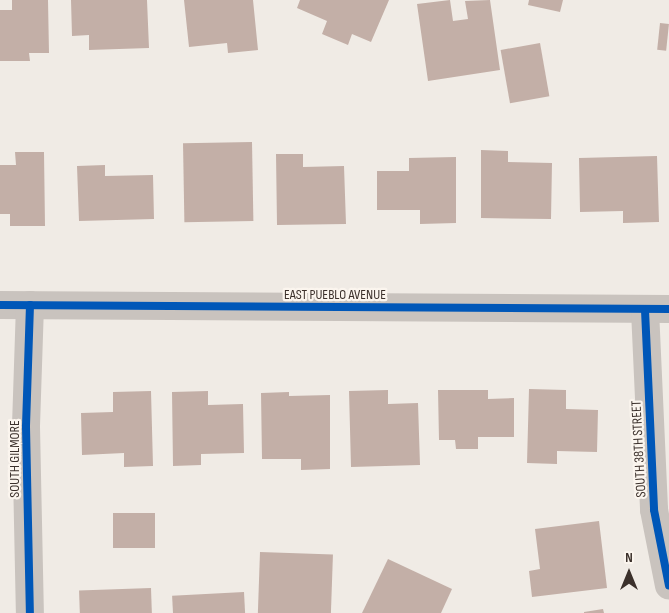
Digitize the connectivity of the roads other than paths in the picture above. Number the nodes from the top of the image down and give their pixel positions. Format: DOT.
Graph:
graph roads {
  1 [pos="0,305"];
  2 [pos="30,305"];
  3 [pos="657,310"];
  4 [pos="669,586"];
  5 [pos="30,613"];
  1 -- 2 [label="street, EAST PUEBLO AVENUE"];
  2 -- 3 [label="street, EAST PUEBLO AVENUE"];
  2 -- 5 [label="street, SOUTH GILMORE"];
  3 -- 4 [label="street, SOUTH 38TH STREET"];
}
